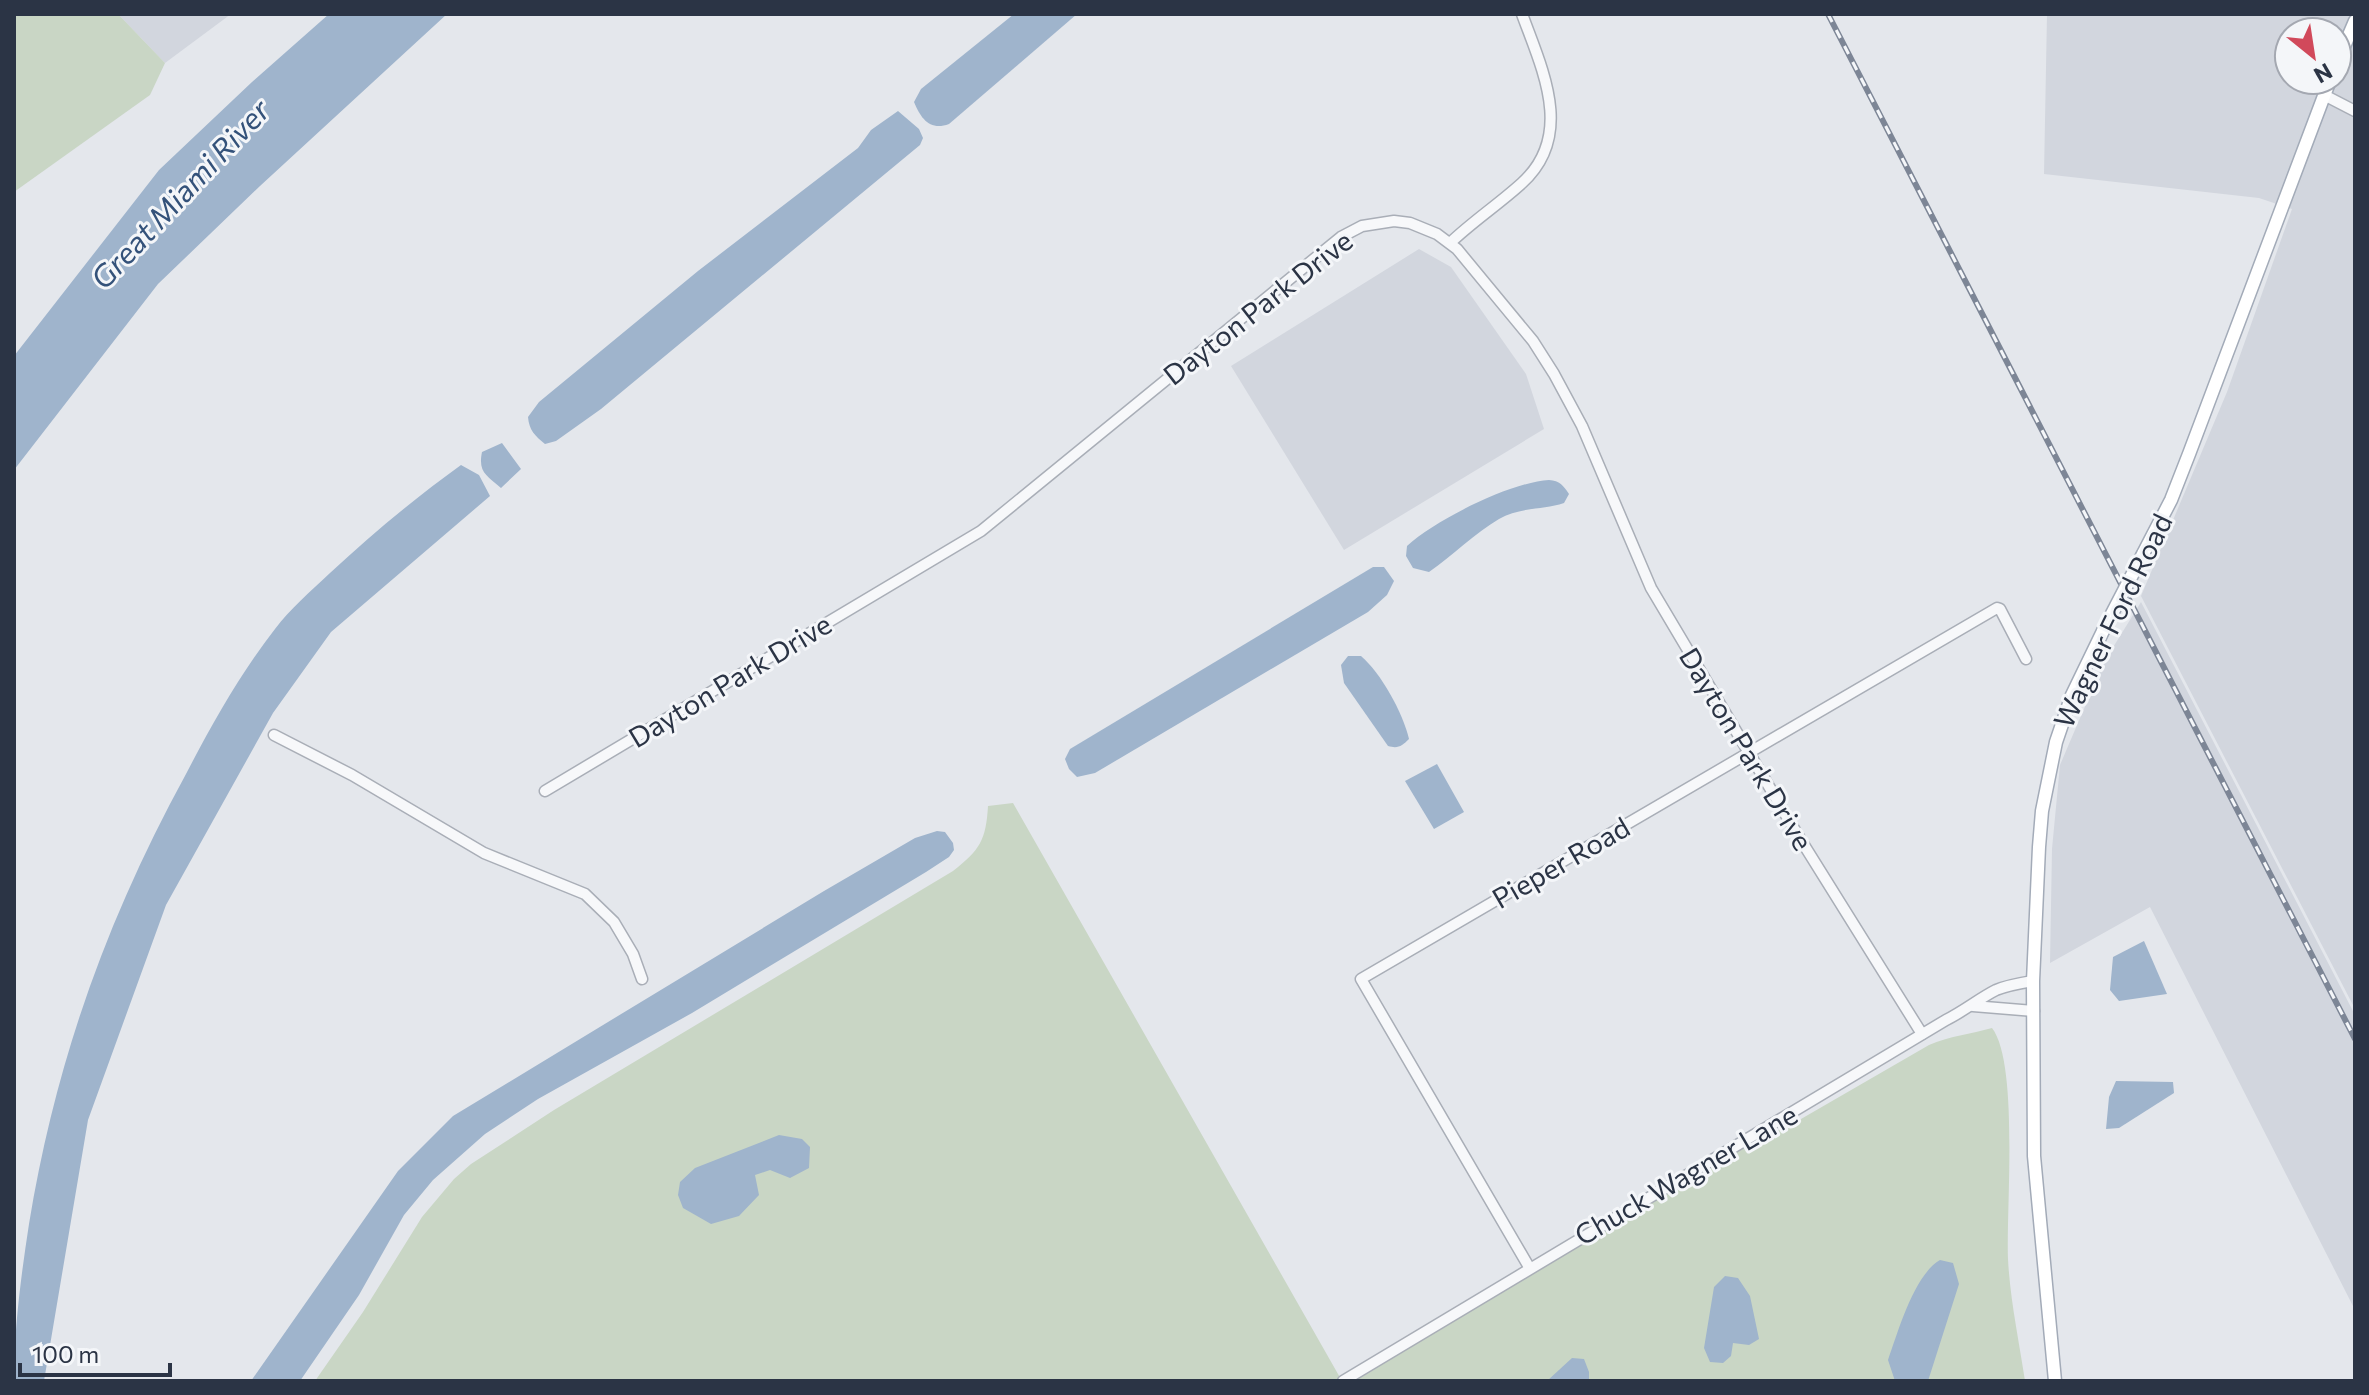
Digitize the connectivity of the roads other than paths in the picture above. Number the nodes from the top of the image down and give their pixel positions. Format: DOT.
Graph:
graph roads {
  1 [pos="1522,14"];
  2 [pos="2324,96"];
  3 [pos="2326,96"];
  4 [pos="2355,111"];
  5 [pos="1450,243"];
  6 [pos="2026,659"];
  7 [pos="274,735"];
  8 [pos="1748,752"];
  9 [pos="545,791"];
  10 [pos="642,979"];
  11 [pos="2033,981"];
  12 [pos="1973,1006"];
  13 [pos="2034,1011"];
  14 [pos="1922,1034"];
  15 [pos="1529,1267"];
  16 [pos="1343,1381"];
  17 [pos="2055,1381"];
  1 -- 5 [label="street"];
  2 -- 11 [label="main road, Wagner Ford Road, bridge"];
  3 -- 4 [label="street"];
  5 -- 8 [label="street, Dayton Park Drive"];
  5 -- 9 [label="street, Dayton Park Drive"];
  6 -- 8 [label="street, Pieper Road"];
  7 -- 10 [label="street"];
  8 -- 14 [label="street, Dayton Park Drive"];
  8 -- 15 [label="street, Pieper Road"];
  11 -- 12 [label="street, Chuck Wagner Lane"];
  11 -- 13 [label="main road, Wagner Ford Road"];
  12 -- 13 [label="street"];
  12 -- 14 [label="street, Chuck Wagner Lane"];
  13 -- 17 [label="main road, Wagner Ford Road"];
  14 -- 15 [label="street, Chuck Wagner Lane"];
  15 -- 16 [label="street, Chuck Wagner Lane"];
}
